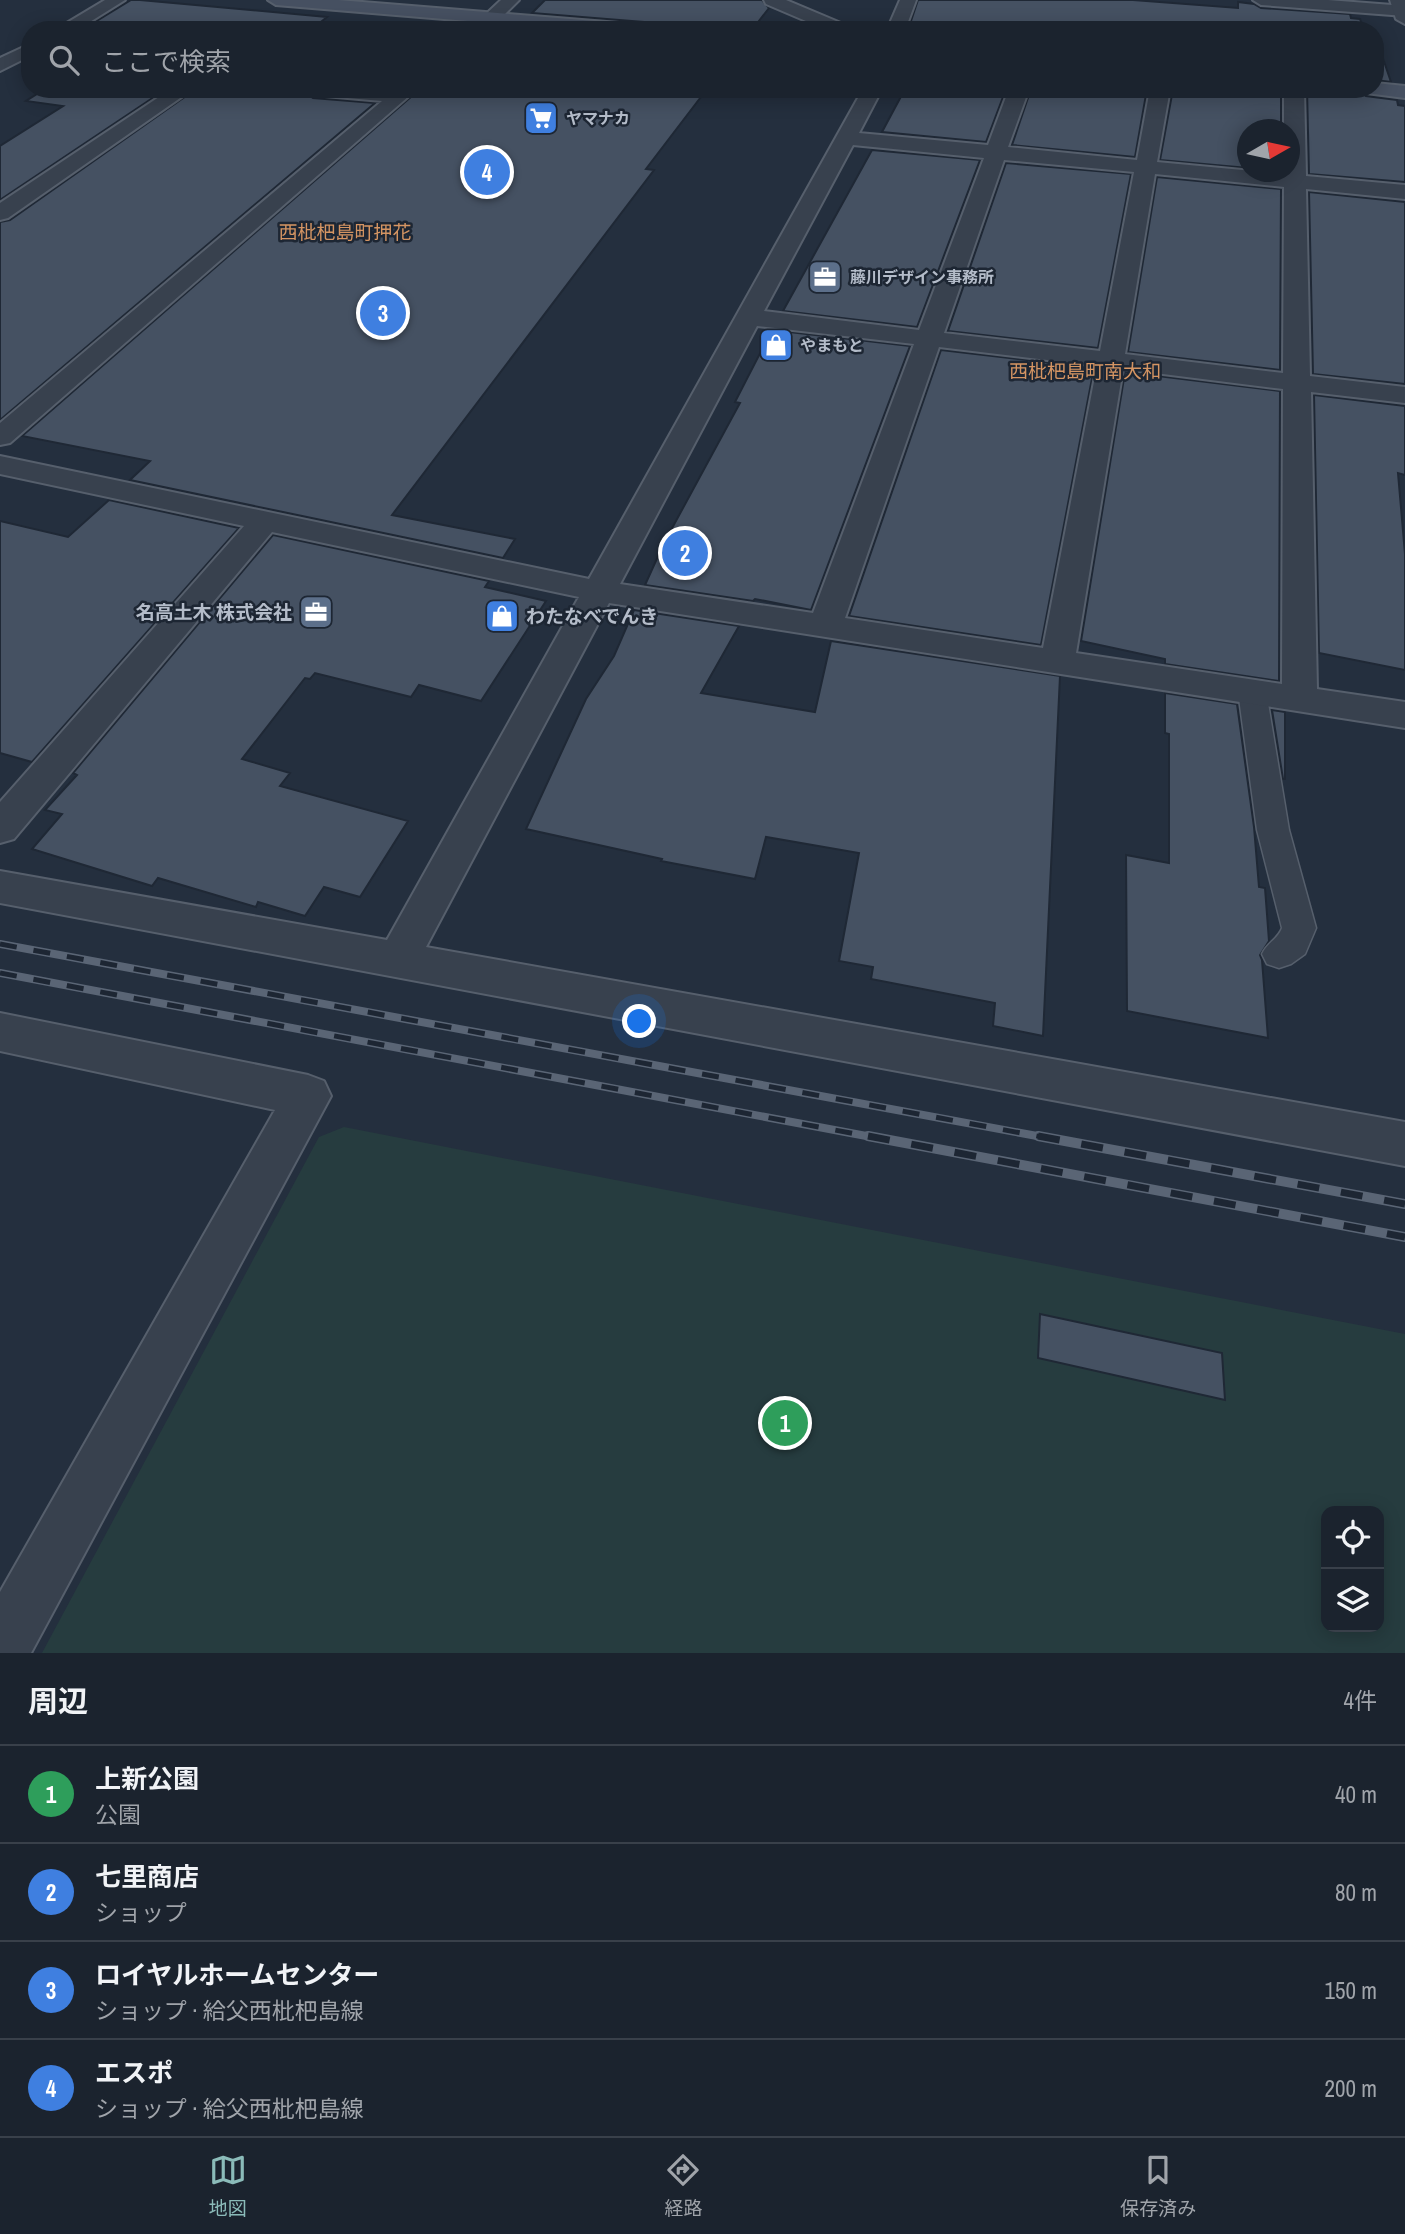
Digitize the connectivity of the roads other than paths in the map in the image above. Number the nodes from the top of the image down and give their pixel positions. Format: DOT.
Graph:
graph roads {
  1 [pos="117,0"];
  2 [pos="276,0"];
  3 [pos="511,0"];
  4 [pos="772,0"];
  5 [pos="908,0"];
  6 [pos="1261,0"];
  7 [pos="1402,10"];
  8 [pos="493,18"];
  9 [pos="80,21"];
  10 [pos="489,21"];
  11 [pos="530,21"];
  12 [pos="821,21"];
  13 [pos="900,21"];
  14 [pos="21,53"];
  15 [pos="3,62"];
  16 [pos="21,62"];
  17 [pos="1384,90"];
  18 [pos="1405,92"];
  19 [pos="171,98"];
  20 [pos="397,98"];
  21 [pos="868,98"];
  22 [pos="1016,98"];
  23 [pos="1159,98"];
  24 [pos="1294,98"];
  25 [pos="1294,119"];
  26 [pos="846,138"];
  27 [pos="996,153"];
  28 [pos="1147,168"];
  29 [pos="1237,176"];
  30 [pos="1295,182"];
  31 [pos="1300,182"];
  32 [pos="1405,192"];
  33 [pos="0,213"];
  34 [pos="748,317"];
  35 [pos="930,339"];
  36 [pos="1111,360"];
  37 [pos="1297,382"];
  38 [pos="1405,395"];
  39 [pos="0,437"];
  40 [pos="0,466"];
  41 [pos="265,521"];
  42 [pos="598,591"];
  43 [pos="825,626"];
  44 [pos="1057,661"];
  45 [pos="1252,691"];
  46 [pos="1300,699"];
  47 [pos="1405,715"];
  48 [pos="0,828"];
  49 [pos="0,887"];
  50 [pos="1279,954"];
  51 [pos="398,958"];
  52 [pos="0,1032"];
  53 [pos="1405,1144"];
  54 [pos="0,1650"];
  1 -- 9 [label="street"];
  2 -- 8 [label="main road"];
  3 -- 8 [label="street"];
  4 -- 12 [label="street"];
  5 -- 13 [label="street"];
  6 -- 7 [label="street"];
  8 -- 10 [label="street"];
  8 -- 11 [label="main road"];
  14 -- 15 [label="street"];
  15 -- 16 [label="street"];
  17 -- 18 [label="main road"];
  19 -- 33 [label="street"];
  20 -- 39 [label="street"];
  21 -- 26 [label="street"];
  22 -- 27 [label="street"];
  23 -- 28 [label="street"];
  24 -- 25 [label="street"];
  26 -- 27 [label="street"];
  26 -- 34 [label="street"];
  27 -- 28 [label="street"];
  27 -- 35 [label="street"];
  28 -- 29 [label="street"];
  28 -- 36 [label="street"];
  30 -- 37 [label="street"];
  31 -- 32 [label="street"];
  34 -- 35 [label="street"];
  34 -- 42 [label="street"];
  35 -- 36 [label="street"];
  35 -- 43 [label="street"];
  36 -- 37 [label="street"];
  36 -- 44 [label="street"];
  37 -- 38 [label="street"];
  37 -- 46 [label="street"];
  40 -- 41 [label="street"];
  41 -- 42 [label="street"];
  41 -- 48 [label="street"];
  42 -- 43 [label="street"];
  42 -- 51 [label="street"];
  43 -- 44 [label="street"];
  44 -- 45 [label="street"];
  45 -- 46 [label="street"];
  45 -- 50 [label="lane"];
  46 -- 47 [label="street"];
  49 -- 51 [label="street"];
  51 -- 53 [label="street"];
  52 -- 54 [label="street"];
}
